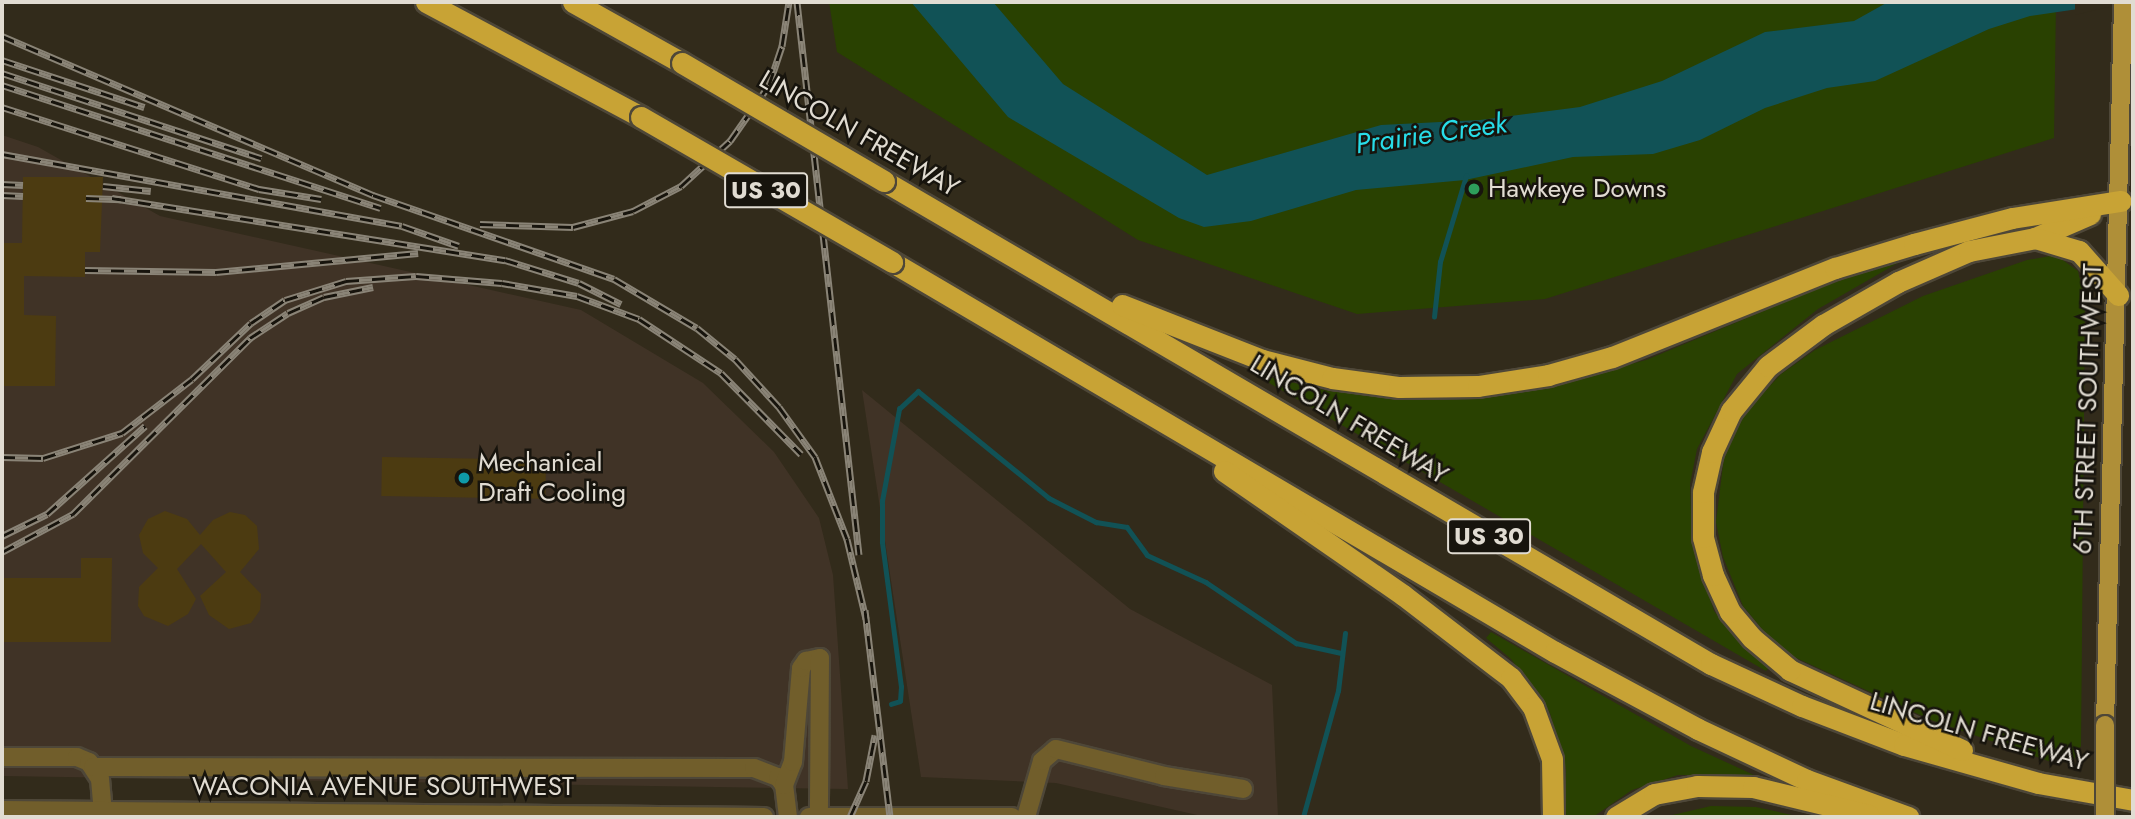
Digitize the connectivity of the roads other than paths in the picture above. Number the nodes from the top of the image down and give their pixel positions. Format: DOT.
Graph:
graph roads {
  1 [pos="426,2"];
  2 [pos="573,2"];
  3 [pos="2123,2"];
  4 [pos="2127,201"];
  5 [pos="2035,237"];
  6 [pos="1065,284"];
  7 [pos="2118,295"];
  8 [pos="1155,414"];
  9 [pos="2,757"];
  10 [pos="93,766"];
  11 [pos="2038,783"];
  12 [pos="784,785"];
  13 [pos="1243,789"];
  14 [pos="2133,800"];
  15 [pos="2,810"];
  16 [pos="103,811"];
  17 [pos="163,815"];
  18 [pos="944,816"];
  19 [pos="764,817"];
  20 [pos="788,817"];
  21 [pos="808,817"];
  22 [pos="819,817"];
  23 [pos="1012,817"];
  24 [pos="1026,817"];
  25 [pos="1553,817"];
  26 [pos="1616,817"];
  27 [pos="1881,817"];
  28 [pos="1908,817"];
  29 [pos="2105,817"];
  1 -- 8 [label="highway, US 30, bridge"];
  2 -- 6 [label="highway, LINCOLN FREEWAY / US 30, bridge"];
  3 -- 4 [label="main road, 6TH STREET SOUTHWEST"];
  4 -- 5 [label="highway"];
  4 -- 6 [label="highway"];
  4 -- 7 [label="main road, 6TH STREET SOUTHWEST"];
  5 -- 7 [label="highway"];
  5 -- 11 [label="highway"];
  6 -- 11 [label="highway, LINCOLN FREEWAY / US 30"];
  7 -- 29 [label="main road, 6TH STREET SOUTHWEST, bridge"];
  8 -- 25 [label="highway"];
  8 -- 28 [label="highway, US 30"];
  9 -- 10 [label="street"];
  10 -- 12 [label="street"];
  10 -- 16 [label="street"];
  11 -- 14 [label="highway, LINCOLN FREEWAY / US 30"];
  12 -- 20 [label="street"];
  12 -- 22 [label="street"];
  13 -- 24 [label="street"];
  15 -- 16 [label="street, WACONIA AVENUE SOUTHWEST"];
  16 -- 17 [label="street, WACONIA AVENUE SOUTHWEST"];
  17 -- 19 [label="street, WACONIA AVENUE SOUTHWEST"];
  18 -- 22 [label="street"];
  18 -- 23 [label="street"];
  21 -- 22 [label="street"];
  26 -- 27 [label="highway"];
}
